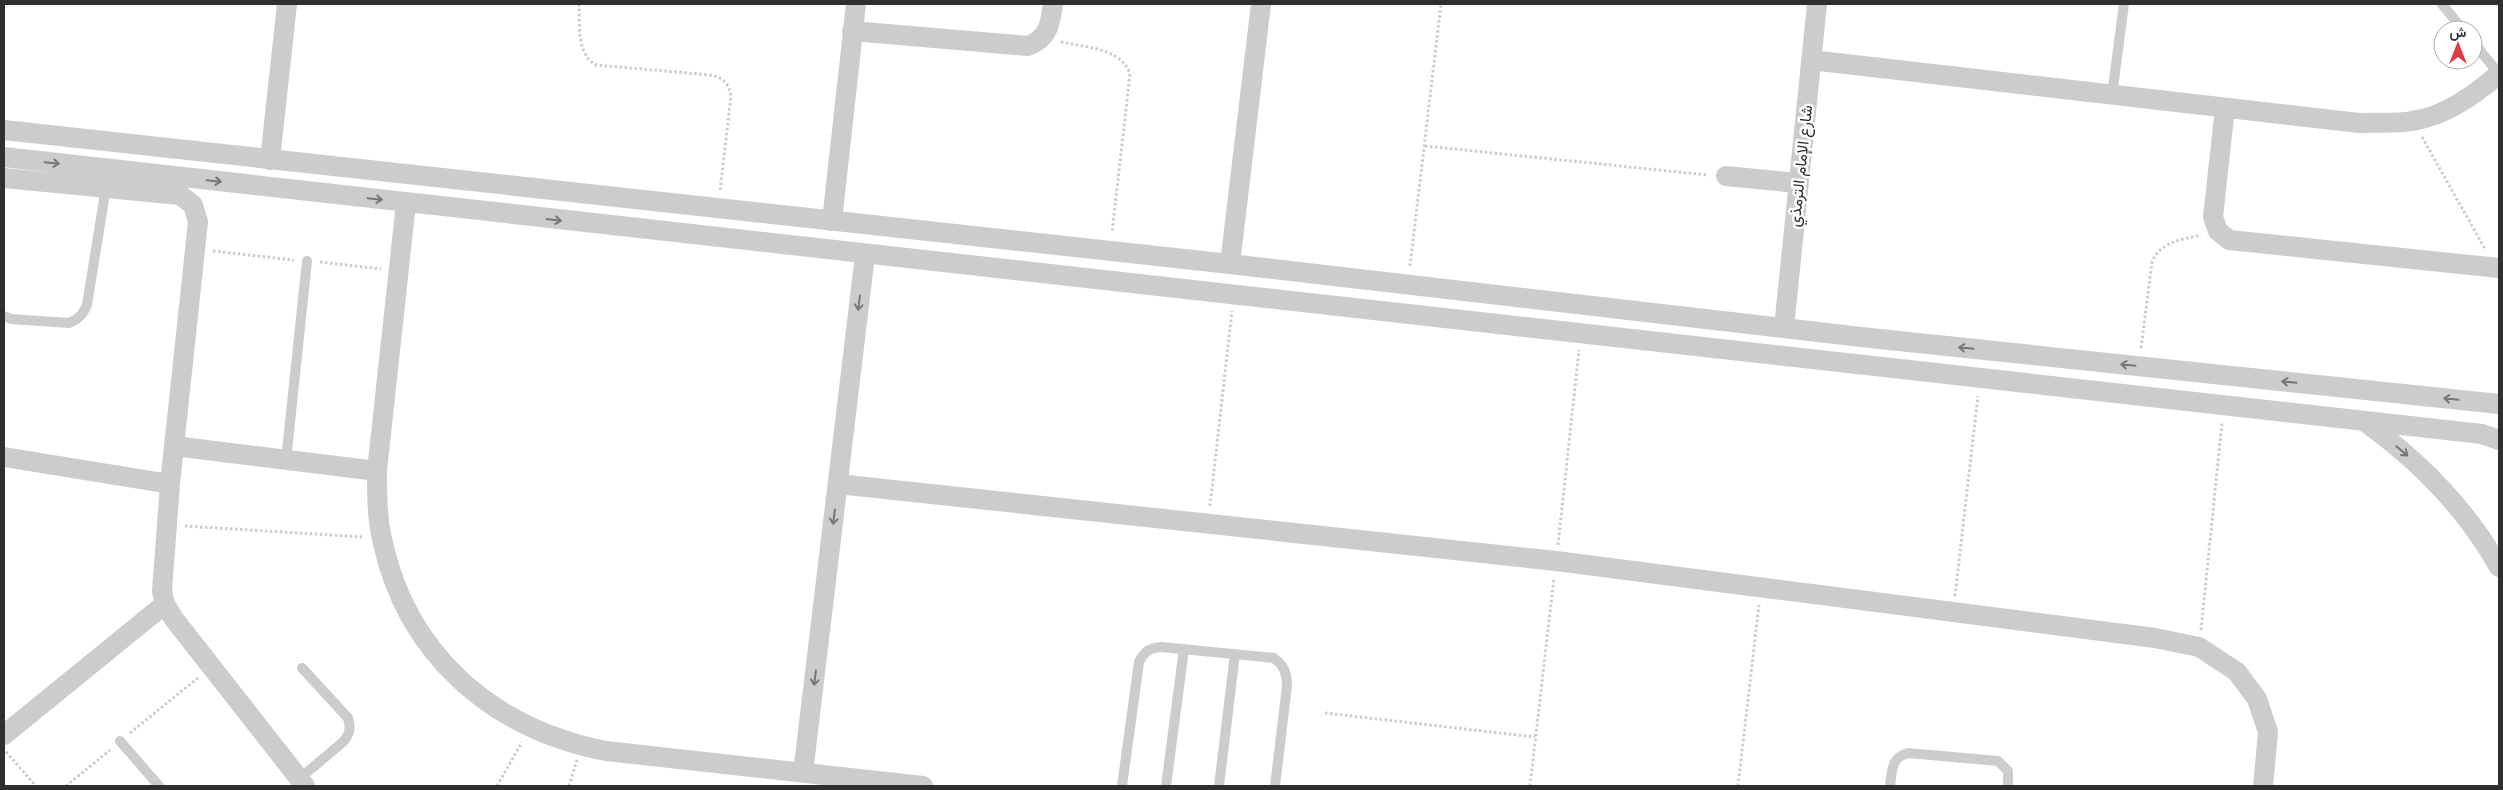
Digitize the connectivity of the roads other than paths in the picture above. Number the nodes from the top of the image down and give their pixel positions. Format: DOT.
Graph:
graph roads {
  1 [pos="287,4"];
  2 [pos="856,4"];
  3 [pos="1053,4"];
  4 [pos="1261,4"];
  5 [pos="1817,4"];
  6 [pos="2124,4"];
  7 [pos="2442,4"];
  8 [pos="2455,20"];
  9 [pos="852,32"];
  10 [pos="2483,54"];
  11 [pos="1810,60"];
  12 [pos="2499,74"];
  13 [pos="2112,95"];
  14 [pos="2225,108"];
  15 [pos="4,130"];
  16 [pos="4,157"];
  17 [pos="270,160"];
  18 [pos="333,167"];
  19 [pos="1726,176"];
  20 [pos="4,178"];
  21 [pos="1797,184"];
  22 [pos="106,187"];
  23 [pos="524,188"];
  24 [pos="330,194"];
  25 [pos="406,203"];
  26 [pos="756,213"];
  27 [pos="520,216"];
  28 [pos="832,221"];
  29 [pos="969,236"];
  30 [pos="751,243"];
  31 [pos="1143,254"];
  32 [pos="865,255"];
  33 [pos="307,261"];
  34 [pos="1230,264"];
  35 [pos="965,266"];
  36 [pos="2498,268"];
  37 [pos="1341,277"];
  38 [pos="1140,284"];
  39 [pos="1337,306"];
  40 [pos="4,316"];
  41 [pos="1700,318"];
  42 [pos="1784,328"];
  43 [pos="1861,337"];
  44 [pos="1696,346"];
  45 [pos="1859,365"];
  46 [pos="2492,403"];
  47 [pos="2363,421"];
  48 [pos="2491,437"];
  49 [pos="174,446"];
  50 [pos="4,458"];
  51 [pos="286,460"];
  52 [pos="378,471"];
  53 [pos="170,484"];
  54 [pos="838,484"];
  55 [pos="2499,567"];
  56 [pos="165,604"];
  57 [pos="1184,649"];
  58 [pos="1235,654"];
  59 [pos="302,668"];
  60 [pos="4,735"];
  61 [pos="120,741"];
  62 [pos="791,777"];
  63 [pos="302,783"];
  64 [pos="159,786"];
  65 [pos="923,786"];
  66 [pos="1122,786"];
  67 [pos="1166,786"];
  68 [pos="1219,786"];
  69 [pos="1275,786"];
  70 [pos="1890,786"];
  71 [pos="2008,786"];
  72 [pos="2263,786"];
  1 -- 17 [label="street"];
  2 -- 9 [label="street"];
  3 -- 9 [label="street"];
  4 -- 34 [label="street"];
  5 -- 11 [label="street, شارع الإمام الترمذي"];
  6 -- 13 [label="lane"];
  7 -- 8 [label="lane"];
  9 -- 28 [label="street"];
  10 -- 12 [label="lane"];
  11 -- 13 [label="street"];
  11 -- 21 [label="street, شارع الإمام الترمذي"];
  12 -- 14 [label="street"];
  13 -- 14 [label="street"];
  14 -- 36 [label="street"];
  15 -- 17 [label="street"];
  16 -- 24 [label="street, one-way"];
  17 -- 18 [label="street"];
  18 -- 23 [label="street"];
  18 -- 24 [label="street"];
  19 -- 21 [label="street"];
  20 -- 22 [label="street"];
  21 -- 42 [label="street, شارع الإمام الترمذي"];
  22 -- 40 [label="lane"];
  22 -- 49 [label="street"];
  23 -- 26 [label="street"];
  23 -- 27 [label="street"];
  24 -- 25 [label="street, one-way"];
  25 -- 27 [label="street"];
  25 -- 52 [label="street"];
  26 -- 28 [label="street"];
  26 -- 30 [label="street"];
  27 -- 30 [label="street, one-way"];
  28 -- 29 [label="street"];
  29 -- 31 [label="street"];
  29 -- 35 [label="street"];
  30 -- 32 [label="street"];
  31 -- 34 [label="street"];
  31 -- 38 [label="street"];
  32 -- 35 [label="street"];
  32 -- 54 [label="street, one-way"];
  33 -- 51 [label="lane"];
  34 -- 37 [label="street"];
  35 -- 38 [label="street"];
  37 -- 39 [label="street"];
  37 -- 41 [label="street"];
  38 -- 39 [label="street"];
  39 -- 44 [label="street"];
  41 -- 42 [label="street"];
  41 -- 44 [label="street"];
  42 -- 43 [label="street"];
  43 -- 45 [label="street"];
  46 -- 43 [label="street, one-way"];
  44 -- 45 [label="street"];
  45 -- 47 [label="street"];
  46 -- 48 [label="street"];
  47 -- 48 [label="street"];
  47 -- 55 [label="street, one-way"];
  49 -- 51 [label="street"];
  49 -- 53 [label="street"];
  50 -- 53 [label="street"];
  51 -- 52 [label="street"];
  52 -- 62 [label="street"];
  53 -- 56 [label="street"];
  54 -- 62 [label="street, one-way"];
  54 -- 72 [label="street"];
  56 -- 60 [label="street"];
  56 -- 63 [label="street"];
  57 -- 58 [label="lane"];
  57 -- 66 [label="lane"];
  57 -- 67 [label="lane"];
  58 -- 68 [label="lane"];
  58 -- 69 [label="lane"];
  59 -- 63 [label="lane"];
  61 -- 64 [label="lane"];
  62 -- 65 [label="street"];
  70 -- 71 [label="lane"];
}
